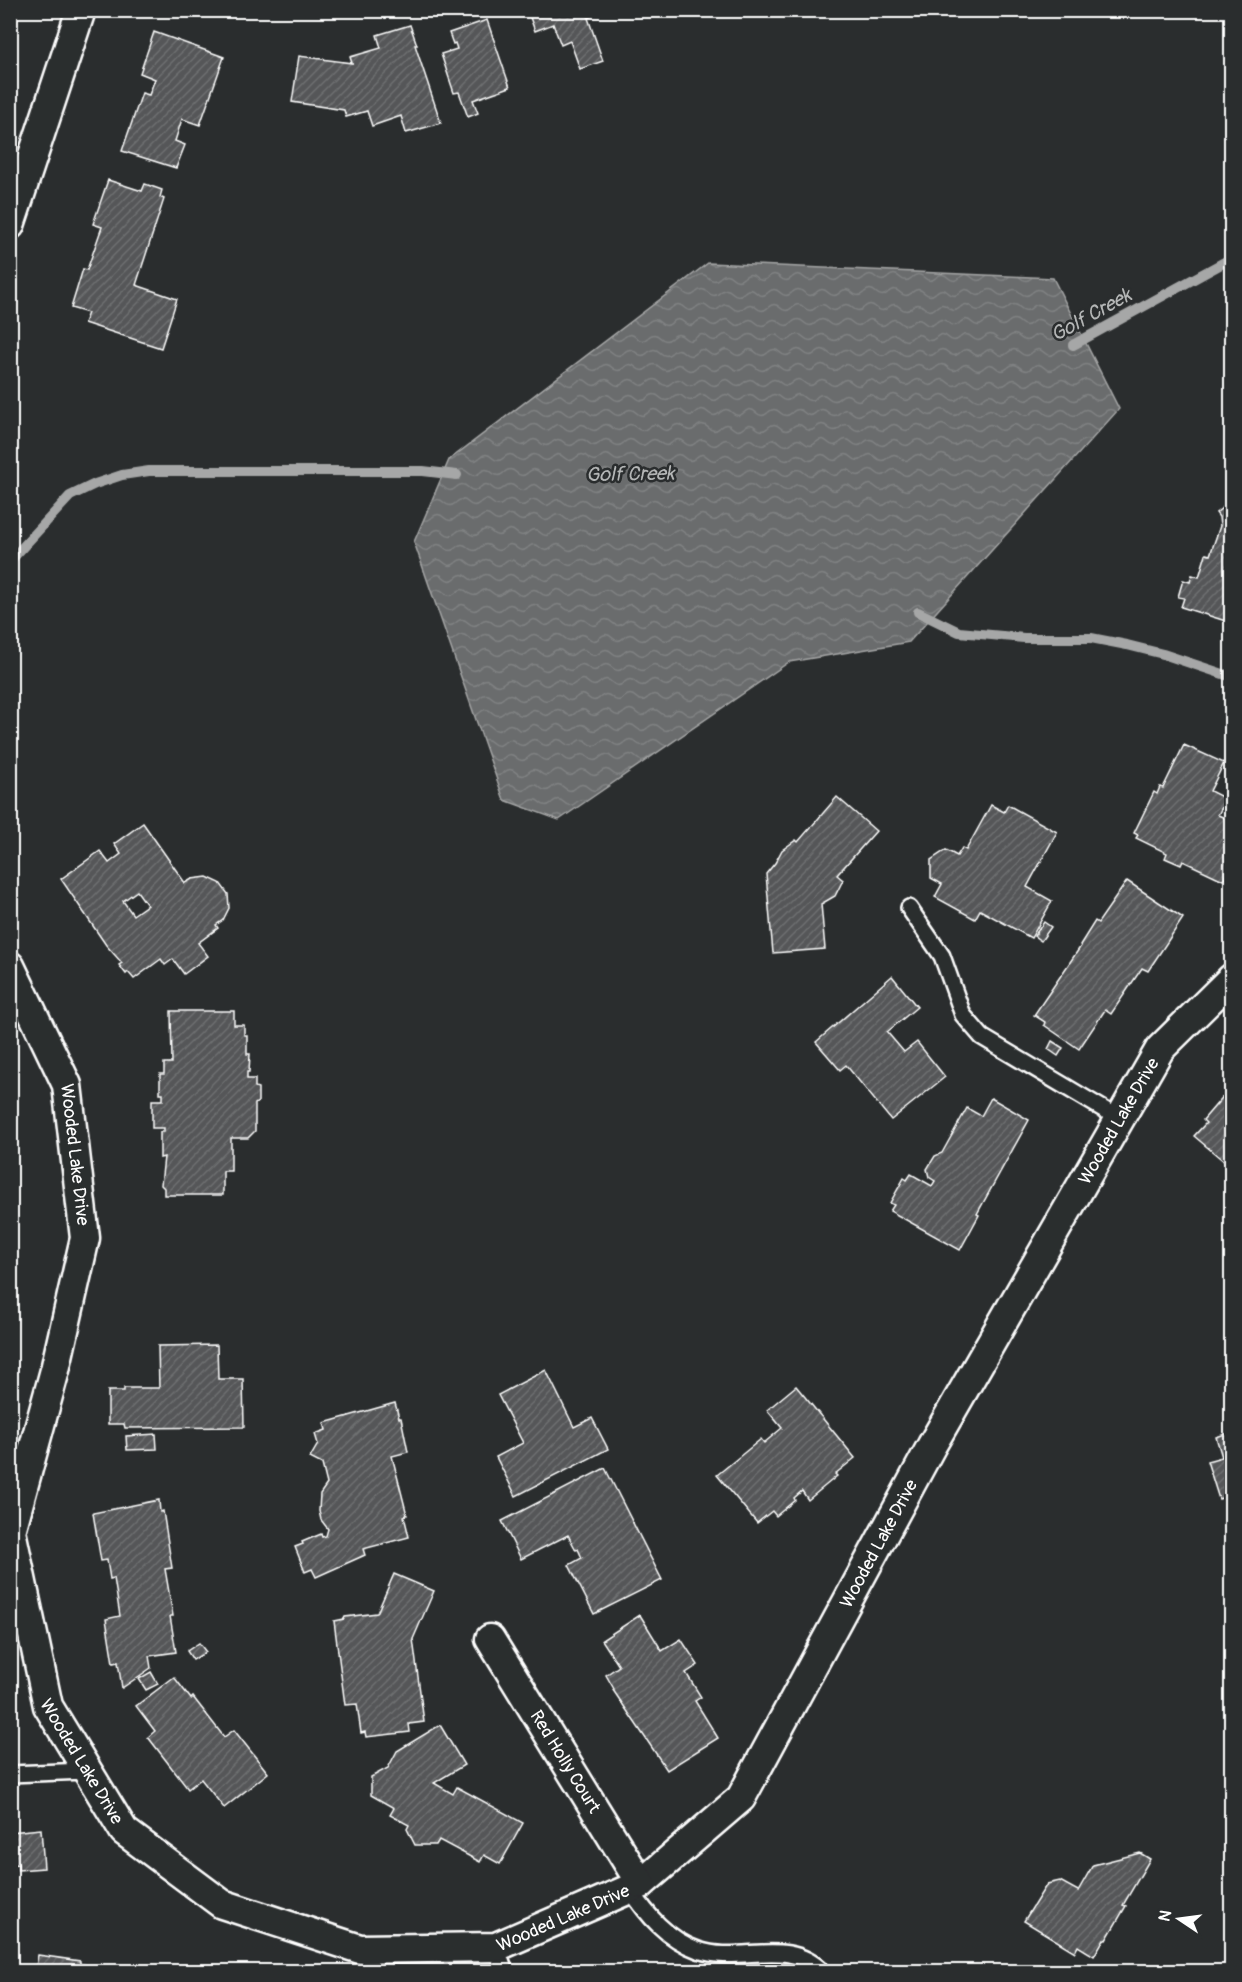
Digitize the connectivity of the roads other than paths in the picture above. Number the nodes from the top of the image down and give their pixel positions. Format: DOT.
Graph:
graph roads {
  1 [pos="81,10"];
  2 [pos="10,225"];
  3 [pos="909,908"];
  4 [pos="10,966"];
  5 [pos="1232,978"];
  6 [pos="1120,1119"];
  7 [pos="490,1640"];
  8 [pos="86,1771"];
  9 [pos="10,1774"];
  10 [pos="636,1886"];
  11 [pos="501,1959"];
  12 [pos="823,1971"];
  1 -- 2 [label="street"];
  3 -- 6 [label="lane"];
  4 -- 8 [label="street, Wooded Lake Drive"];
  5 -- 6 [label="street, Wooded Lake Drive"];
  6 -- 10 [label="street, Wooded Lake Drive"];
  7 -- 10 [label="street, Red Holly Court"];
  8 -- 9 [label="lane"];
  8 -- 11 [label="street, Wooded Lake Drive"];
  10 -- 11 [label="street, Wooded Lake Drive"];
  10 -- 12 [label="lane"];
}
